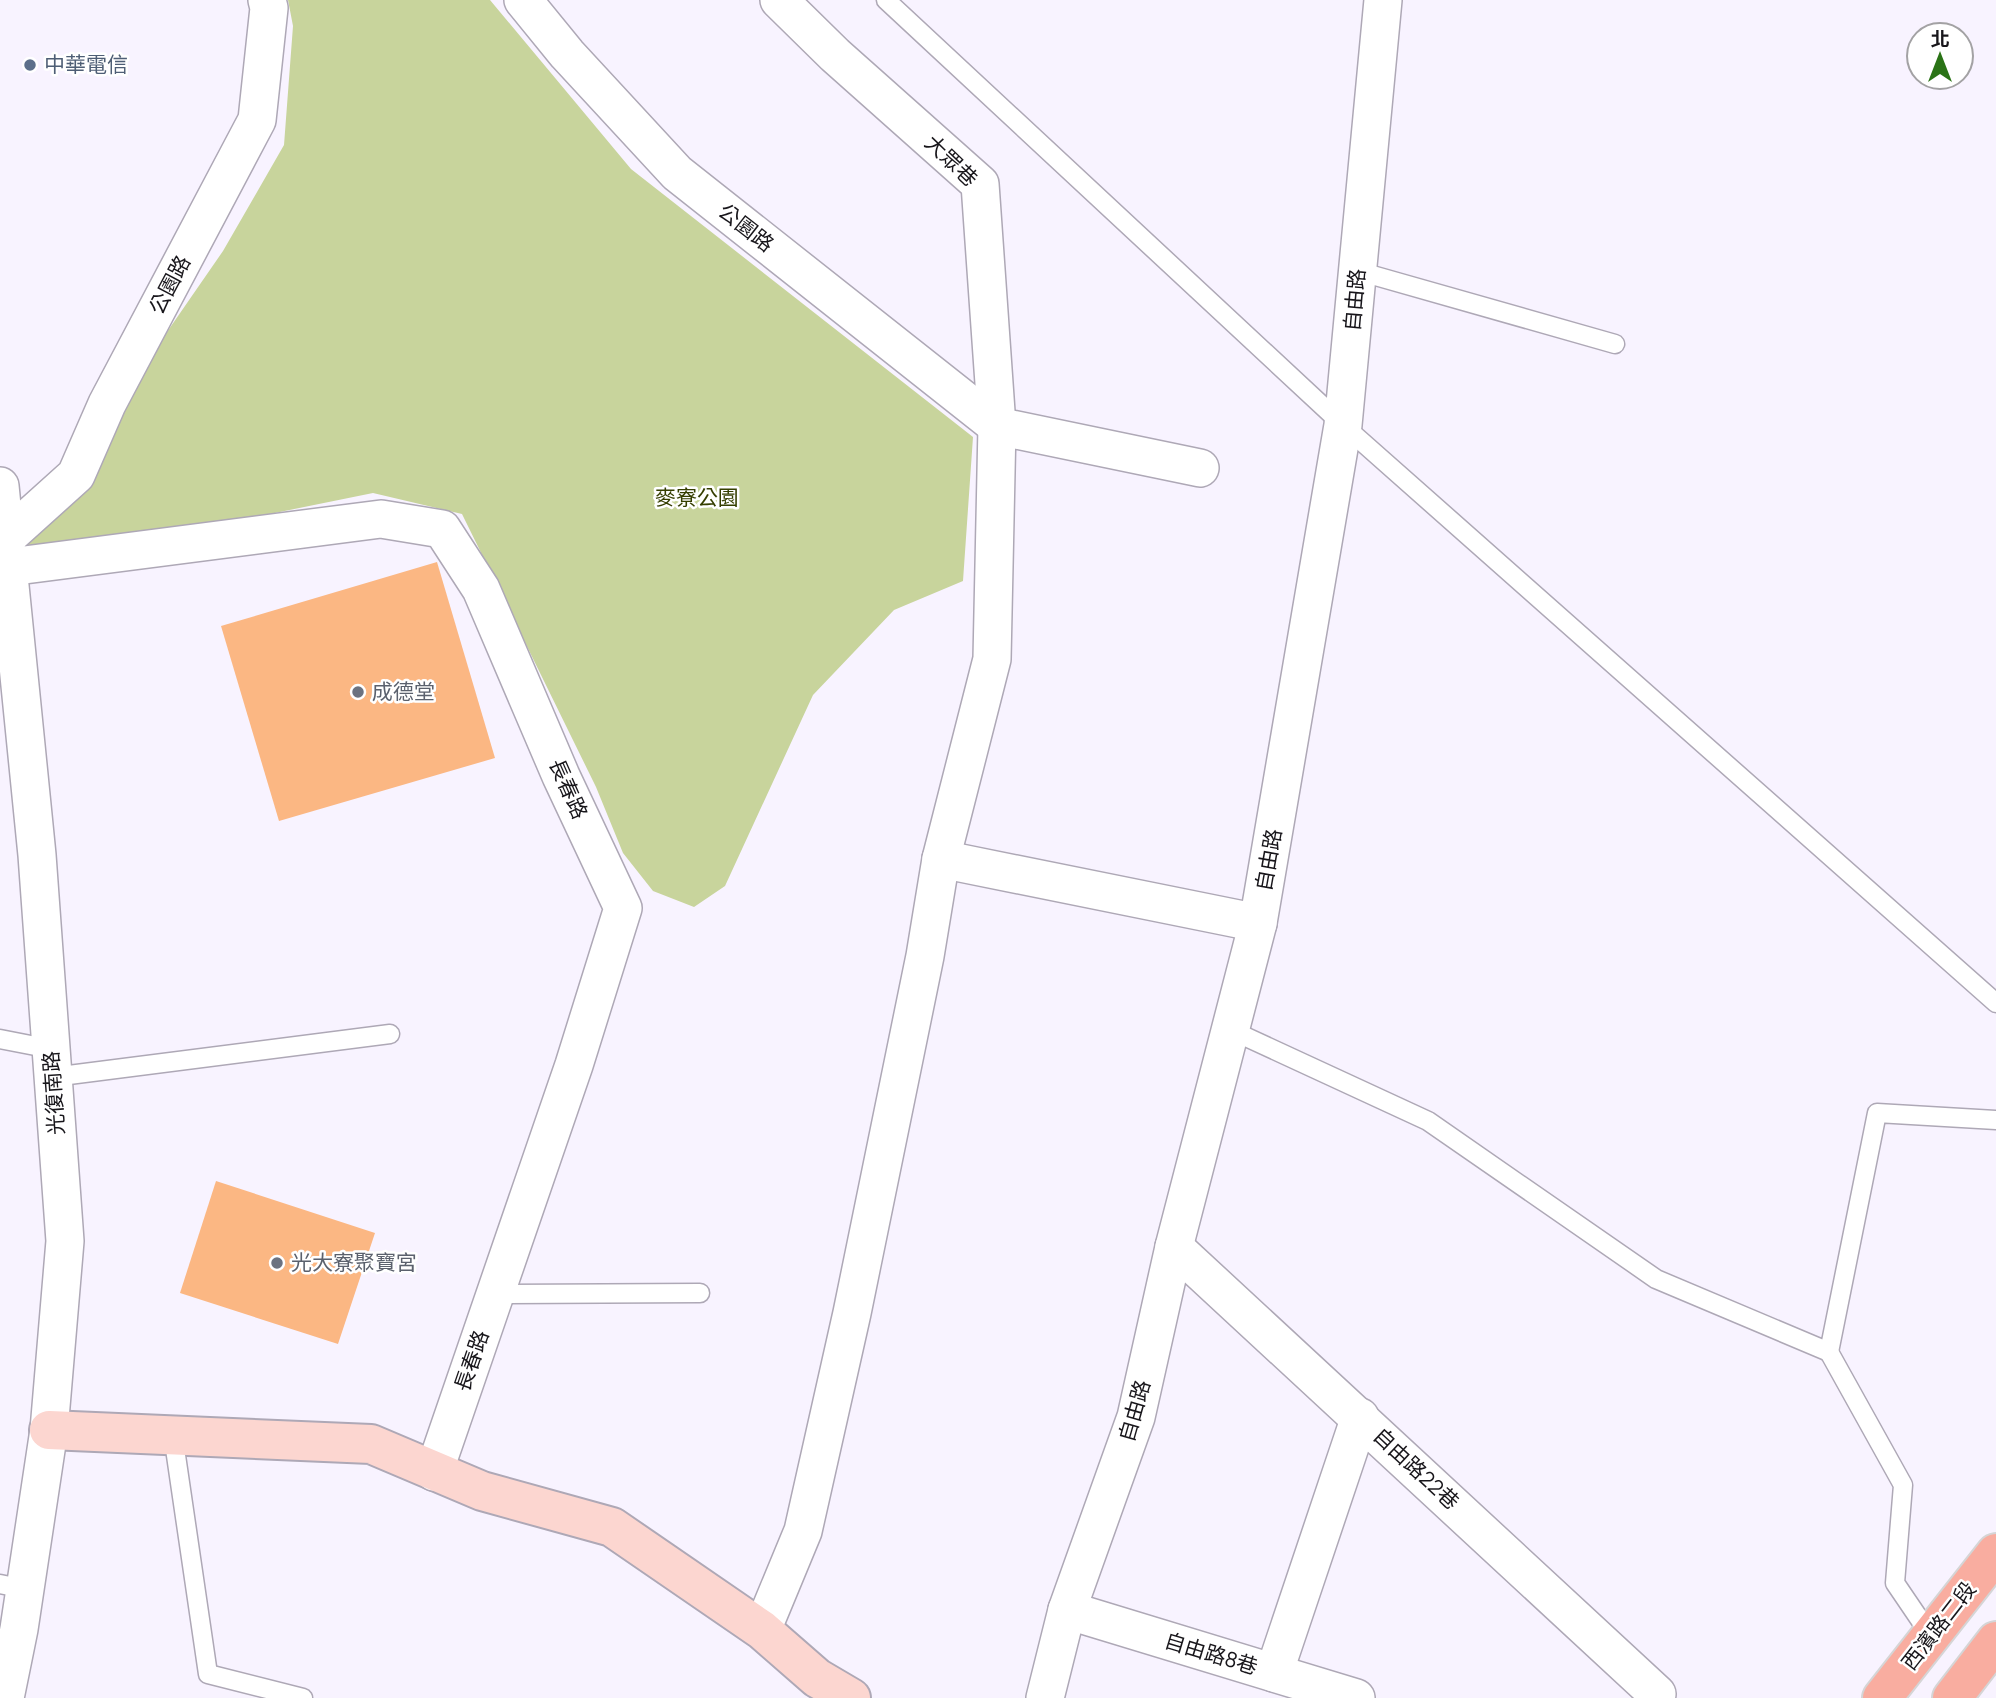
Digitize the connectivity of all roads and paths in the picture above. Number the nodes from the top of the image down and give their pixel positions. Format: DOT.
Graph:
graph roads {
  1 [pos="267,0"];
  2 [pos="523,0"];
  3 [pos="779,0"];
  4 [pos="886,0"];
  5 [pos="1383,0"];
  6 [pos="1358,271"];
  7 [pos="1615,344"];
  8 [pos="1343,425"];
  9 [pos="997,426"];
  10 [pos="1200,468"];
  11 [pos="0,486"];
  12 [pos="7,553"];
  13 [pos="941,859"];
  14 [pos="1258,923"];
  15 [pos="1996,1003"];
  16 [pos="1231,1030"];
  17 [pos="390,1034"];
  18 [pos="0,1039"];
  19 [pos="52,1063"];
  20 [pos="1996,1120"];
  21 [pos="1174,1247"];
  22 [pos="700,1293"];
  23 [pos="495,1294"];
  24 [pos="1829,1352"];
  25 [pos="1360,1417"];
  26 [pos="49,1430"];
  27 [pos="173,1436"];
  28 [pos="434,1472"];
  29 [pos="1996,1553"];
  30 [pos="13,1587"];
  31 [pos="1066,1610"];
  32 [pos="762,1630"];
  33 [pos="1931,1636"];
  34 [pos="1996,1641"];
  35 [pos="1274,1673"];
  36 [pos="811,1688"];
  37 [pos="1657,1694"];
  38 [pos="5,1698"];
  39 [pos="303,1698"];
  40 [pos="851,1698"];
  41 [pos="1045,1698"];
  42 [pos="1356,1698"];
  43 [pos="1882,1698"];
  44 [pos="1952,1698"];
  1 -- 12 [label="street, 公園路"];
  2 -- 9 [label="street, 公園路"];
  3 -- 9 [label="street, 大眾巷"];
  4 -- 8 [label="lane"];
  5 -- 6 [label="street, 自由路"];
  6 -- 7 [label="lane"];
  6 -- 8 [label="street, 自由路"];
  8 -- 14 [label="street, 自由路"];
  8 -- 15 [label="lane"];
  9 -- 10 [label="street"];
  9 -- 13 [label="street"];
  11 -- 12 [label="street, 光復南路"];
  12 -- 19 [label="street, 光復南路"];
  12 -- 23 [label="street, 長春路"];
  13 -- 14 [label="street"];
  13 -- 32 [label="street"];
  14 -- 16 [label="street, 自由路"];
  16 -- 21 [label="street, 自由路"];
  16 -- 24 [label="lane"];
  17 -- 19 [label="lane"];
  18 -- 19 [label="lane"];
  19 -- 26 [label="street, 光復南路"];
  20 -- 24 [label="lane"];
  21 -- 25 [label="street, 自由路22巷"];
  21 -- 31 [label="street, 自由路"];
  22 -- 23 [label="lane"];
  23 -- 28 [label="street, 長春路"];
  24 -- 33 [label="lane"];
  25 -- 35 [label="street"];
  25 -- 37 [label="street, 自由路22巷"];
  26 -- 27 [label="street"];
  26 -- 30 [label="street, 光復南路"];
  27 -- 28 [label="street"];
  27 -- 39 [label="lane"];
  28 -- 32 [label="street"];
  29 -- 33 [label="main road, 西濱路二段"];
  30 -- 38 [label="street, 光復南路"];
  31 -- 35 [label="street, 自由路8巷"];
  31 -- 41 [label="street, 自由路"];
  32 -- 36 [label="street"];
  33 -- 43 [label="main road, 西濱路二段"];
  34 -- 44 [label="main road"];
  35 -- 42 [label="street, 自由路8巷"];
  36 -- 40 [label="street"];
}
